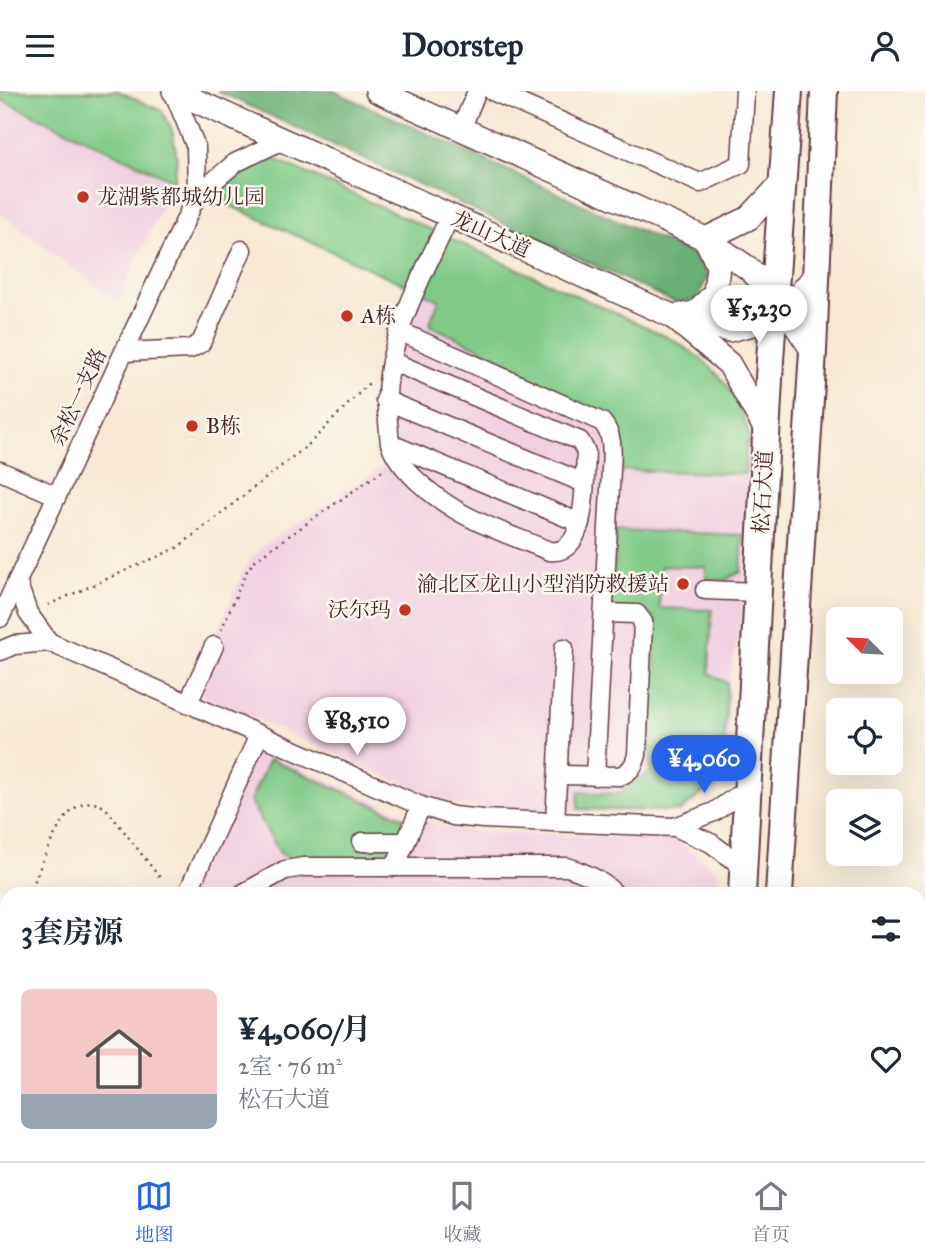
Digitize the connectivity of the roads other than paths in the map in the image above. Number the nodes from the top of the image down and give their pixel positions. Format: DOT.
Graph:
graph roads {
  1 [pos="174,91"];
  2 [pos="377,91"];
  3 [pos="477,91"];
  4 [pos="492,91"];
  5 [pos="745,91"];
  6 [pos="789,91"];
  7 [pos="824,91"];
  8 [pos="461,129"];
  9 [pos="283,140"];
  10 [pos="783,182"];
  11 [pos="197,195"];
  12 [pos="450,216"];
  13 [pos="706,239"];
  14 [pos="242,250"];
  15 [pos="816,275"];
  16 [pos="778,307"];
  17 [pos="672,316"];
  18 [pos="399,331"];
  19 [pos="813,351"];
  20 [pos="124,352"];
  21 [pos="391,361"];
  22 [pos="385,400"];
  23 [pos="766,430"];
  24 [pos="395,452"];
  25 [pos="0,471"];
  26 [pos="584,483"];
  27 [pos="57,496"];
  28 [pos="580,523"];
  29 [pos="17,581"];
  30 [pos="705,590"];
  31 [pos="757,592"];
  32 [pos="604,613"];
  33 [pos="0,618"];
  34 [pos="49,642"];
  35 [pos="214,646"];
  36 [pos="564,648"];
  37 [pos="0,651"];
  38 [pos="188,703"];
  39 [pos="259,735"];
  40 [pos="558,775"];
  41 [pos="595,776"];
  42 [pos="747,789"];
  43 [pos="421,806"];
  44 [pos="555,822"];
  45 [pos="675,827"];
  46 [pos="362,842"];
  47 [pos="406,842"];
  48 [pos="742,866"];
  49 [pos="395,867"];
  50 [pos="190,887"];
  51 [pos="255,887"];
  52 [pos="606,887"];
  53 [pos="742,887"];
  54 [pos="779,887"];
  1 -- 9 [label="main road, 龙山大道"];
  1 -- 11 [label="street"];
  2 -- 8 [label="main road"];
  3 -- 8 [label="street"];
  4 -- 5 [label="street"];
  6 -- 10 [label="highway, 松石大道"];
  7 -- 15 [label="highway, 松石大道"];
  8 -- 13 [label="main road"];
  9 -- 11 [label="street"];
  9 -- 12 [label="main road, 龙山大道"];
  10 -- 13 [label="main road"];
  10 -- 16 [label="highway, 松石大道"];
  11 -- 20 [label="street, 余松一支路"];
  12 -- 17 [label="main road, 龙山大道"];
  12 -- 18 [label="street"];
  13 -- 16 [label="main road"];
  13 -- 17 [label="main road"];
  14 -- 20 [label="street"];
  15 -- 16 [label="main road"];
  15 -- 19 [label="highway, 松石大道"];
  16 -- 17 [label="main road"];
  16 -- 19 [label="main road"];
  16 -- 23 [label="highway, 松石大道"];
  17 -- 23 [label="main road, 龙山大道"];
  18 -- 21 [label="street"];
  18 -- 32 [label="street"];
  19 -- 54 [label="highway, 松石大道"];
  20 -- 27 [label="street, 余松一支路"];
  21 -- 22 [label="street"];
  21 -- 26 [label="street"];
  22 -- 24 [label="street"];
  22 -- 26 [label="street"];
  23 -- 31 [label="highway, 松石大道"];
  24 -- 28 [label="street"];
  24 -- 28 [label="street"];
  25 -- 27 [label="street"];
  26 -- 28 [label="street"];
  27 -- 29 [label="street, 余松一支路"];
  29 -- 33 [label="street, 余松一支路"];
  29 -- 34 [label="street"];
  30 -- 31 [label="street"];
  31 -- 42 [label="highway, 松石大道"];
  32 -- 41 [label="street"];
  32 -- 41 [label="street"];
  34 -- 37 [label="street"];
  34 -- 38 [label="street"];
  35 -- 38 [label="street"];
  36 -- 40 [label="street"];
  38 -- 39 [label="street"];
  39 -- 43 [label="street"];
  39 -- 50 [label="street"];
  40 -- 41 [label="street"];
  40 -- 44 [label="street"];
  42 -- 45 [label="street"];
  42 -- 48 [label="highway, 松石大道"];
  43 -- 44 [label="street"];
  43 -- 47 [label="street"];
  44 -- 45 [label="street"];
  45 -- 48 [label="street"];
  46 -- 47 [label="street"];
  47 -- 49 [label="street"];
  48 -- 53 [label="highway, 松石大道"];
  49 -- 51 [label="street"];
  49 -- 52 [label="street"];
}
